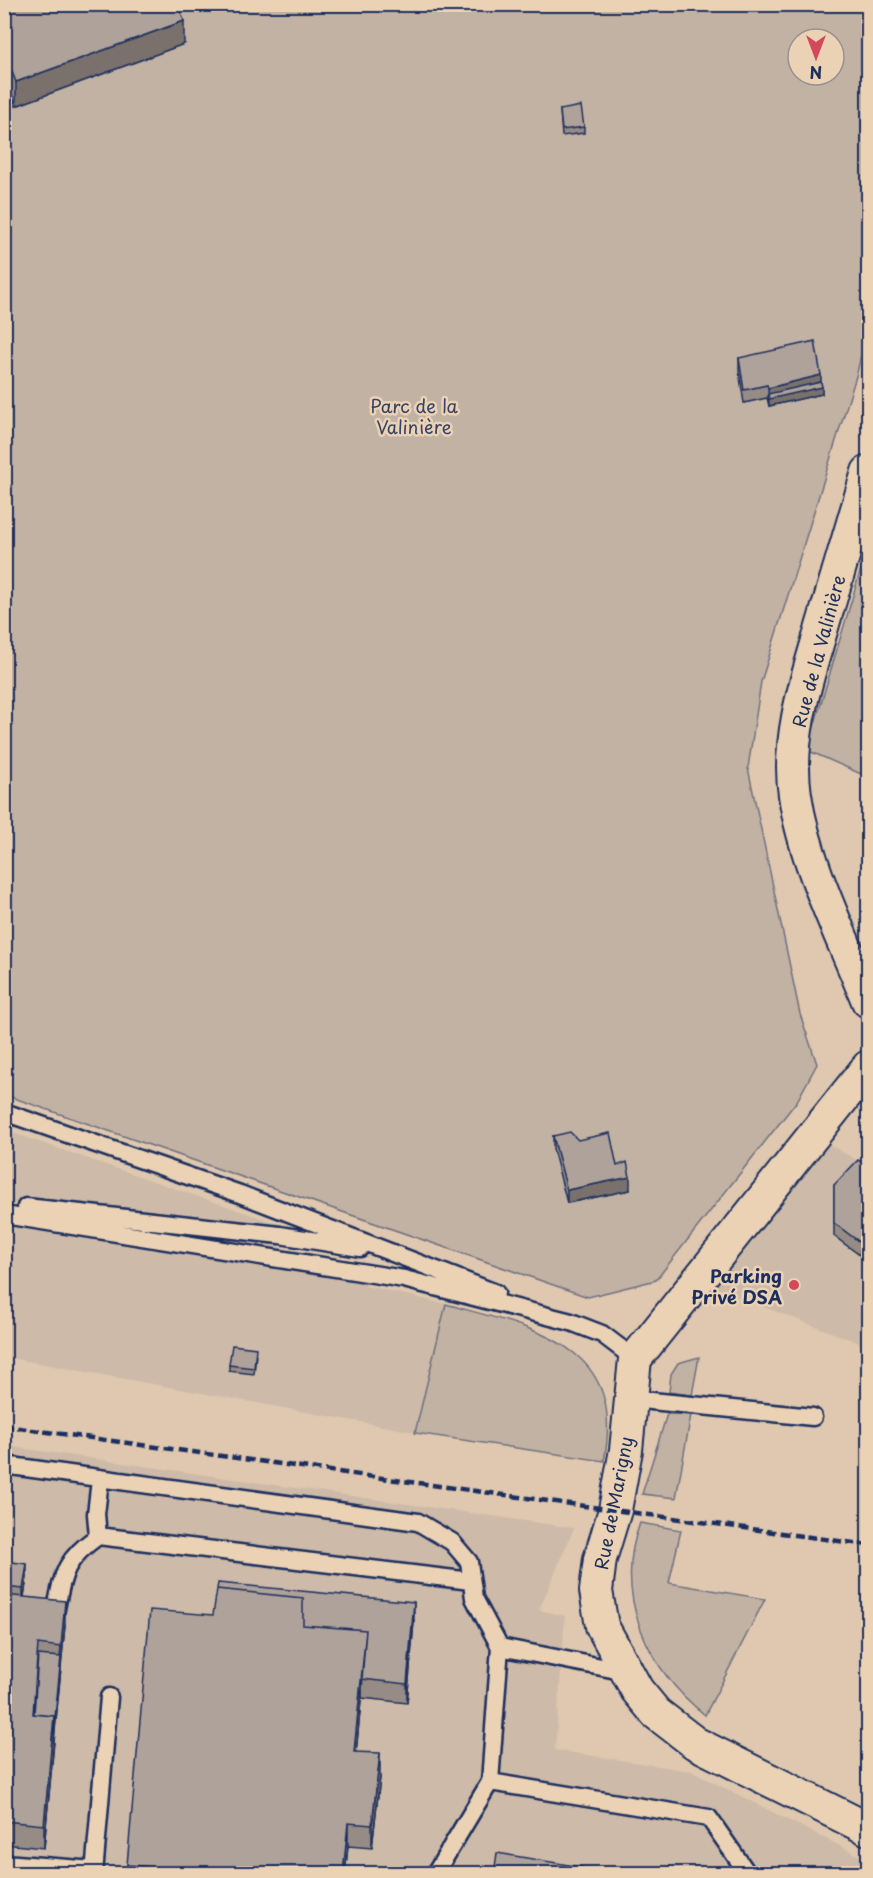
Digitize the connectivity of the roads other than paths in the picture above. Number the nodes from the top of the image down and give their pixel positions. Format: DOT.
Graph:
graph roads {
  1 [pos="868,472"];
  2 [pos="868,1001"];
  3 [pos="868,1067"];
  4 [pos="4,1112"];
  5 [pos="4,1205"];
  6 [pos="4,1215"];
  7 [pos="394,1254"];
  8 [pos="571,1322"];
  9 [pos="634,1359"];
  10 [pos="631,1399"];
  11 [pos="813,1417"];
  12 [pos="4,1465"];
  13 [pos="100,1480"];
  14 [pos="98,1536"];
  15 [pos="471,1581"];
  16 [pos="55,1614"];
  17 [pos="500,1647"];
  18 [pos="627,1672"];
  19 [pos="109,1697"];
  20 [pos="490,1782"];
  21 [pos="868,1829"];
  22 [pos="4,1863"];
  23 [pos="94,1872"];
  24 [pos="435,1874"];
  25 [pos="748,1874"];
  1 -- 2 [label="street, Rue de la Valinière"];
  3 -- 9 [label="street"];
  4 -- 7 [label="lane"];
  5 -- 7 [label="lane"];
  6 -- 8 [label="lane"];
  7 -- 8 [label="lane"];
  8 -- 9 [label="lane"];
  9 -- 10 [label="street, Rue de Marigny"];
  10 -- 11 [label="lane"];
  10 -- 18 [label="street, Rue de Marigny"];
  12 -- 13 [label="lane"];
  13 -- 14 [label="lane"];
  13 -- 15 [label="lane"];
  14 -- 15 [label="lane"];
  14 -- 16 [label="lane"];
  15 -- 17 [label="lane"];
  17 -- 18 [label="lane"];
  17 -- 20 [label="lane"];
  18 -- 21 [label="street, Rue de Marigny"];
  19 -- 23 [label="lane"];
  20 -- 24 [label="lane"];
  20 -- 25 [label="lane"];
  22 -- 23 [label="lane"];
}
